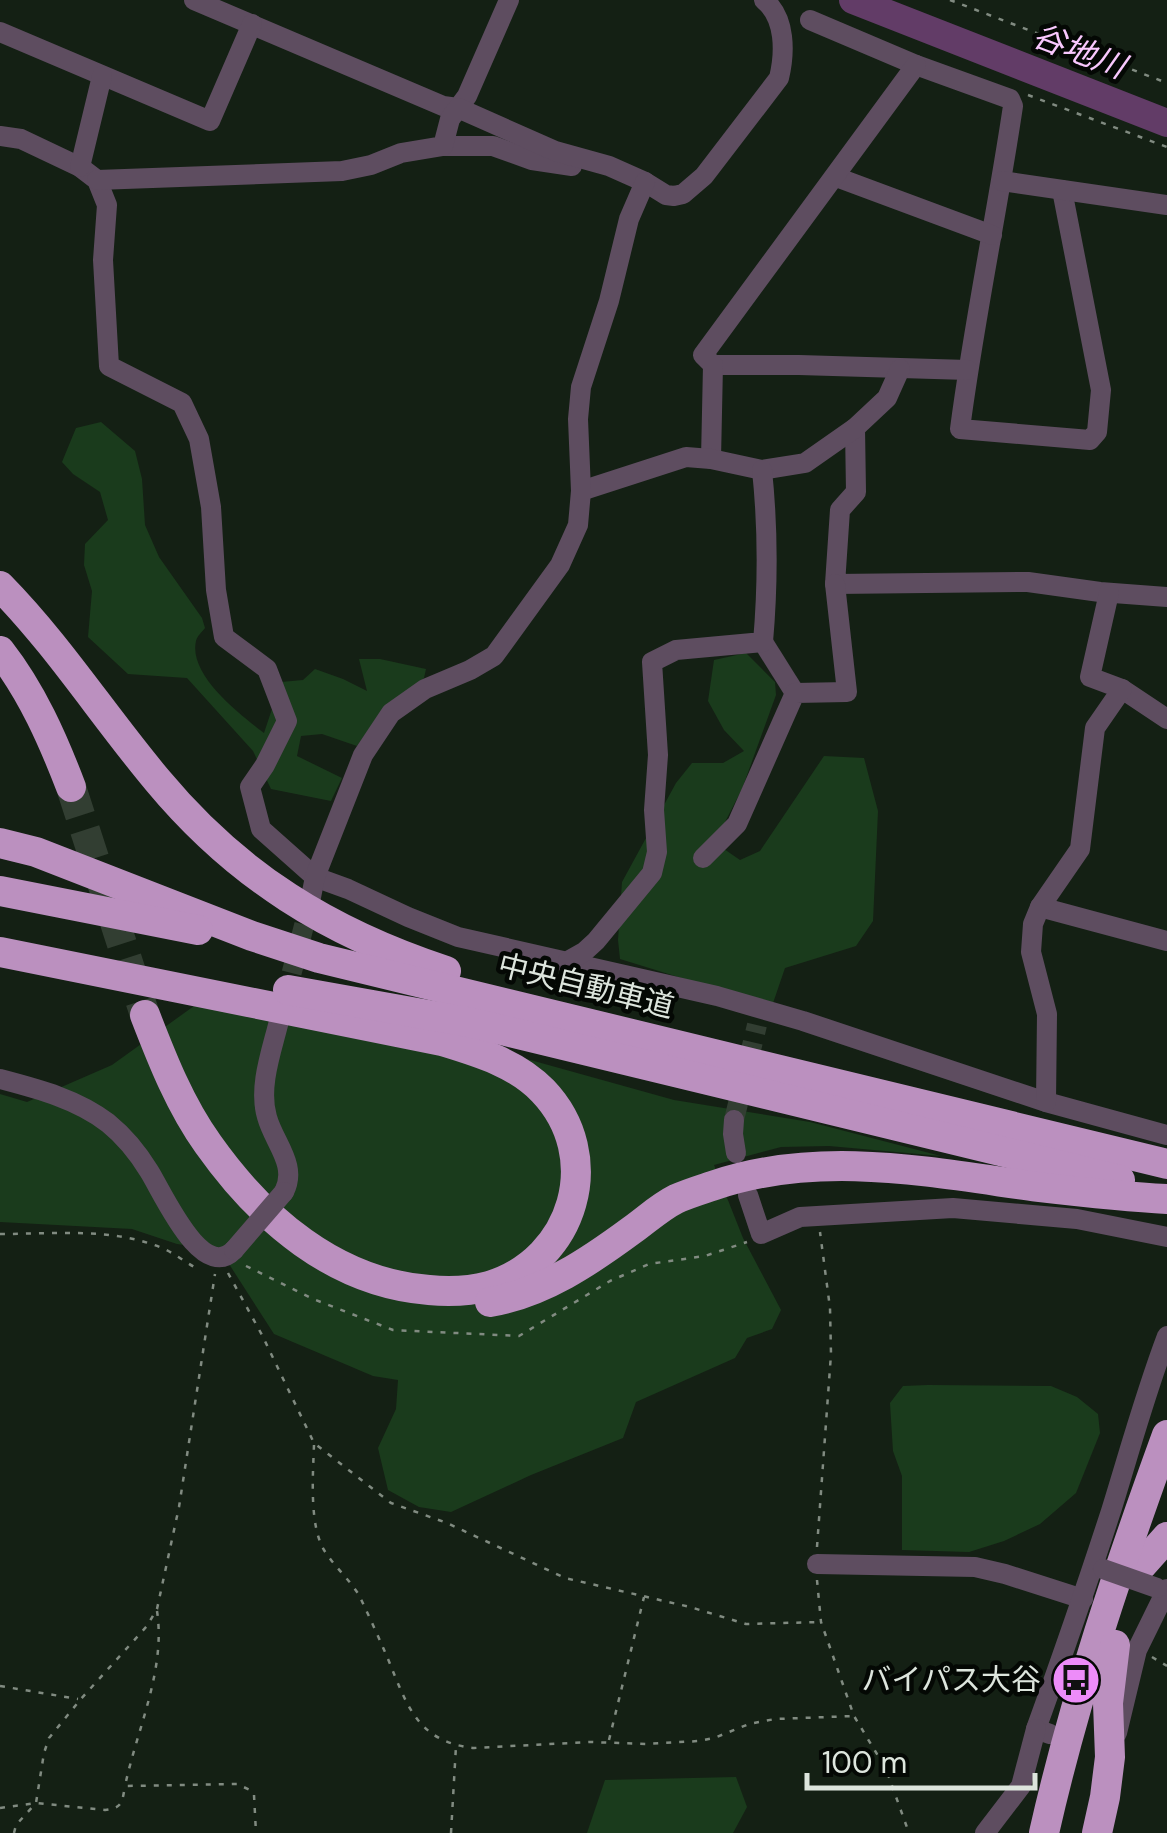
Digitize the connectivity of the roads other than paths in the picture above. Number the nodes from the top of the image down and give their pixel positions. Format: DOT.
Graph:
graph roads {
  1 [pos="194,0"];
  2 [pos="509,0"];
  3 [pos="764,0"];
  4 [pos="810,20"];
  5 [pos="252,24"];
  6 [pos="0,32"];
  7 [pos="916,64"];
  8 [pos="102,76"];
  9 [pos="458,108"];
  10 [pos="0,136"];
  11 [pos="443,146"];
  12 [pos="608,166"];
  13 [pos="89,174"];
  14 [pos="836,177"];
  15 [pos="1002,181"];
  16 [pos="645,182"];
  17 [pos="1062,190"];
  18 [pos="1167,205"];
  19 [pos="992,235"];
  20 [pos="714,366"];
  21 [pos="900,369"];
  22 [pos="968,370"];
  23 [pos="856,428"];
  24 [pos="711,459"];
  25 [pos="762,470"];
  26 [pos="581,491"];
  27 [pos="835,584"];
  28 [pos="0,586"];
  29 [pos="1109,593"];
  30 [pos="1167,597"];
  31 [pos="763,642"];
  32 [pos="0,652"];
  33 [pos="0,676"];
  34 [pos="1122,689"];
  35 [pos="795,692"];
  36 [pos="1167,719"];
  37 [pos="0,843"];
  38 [pos="704,858"];
  39 [pos="313,887"];
  40 [pos="0,891"];
  41 [pos="1040,908"];
  42 [pos="1167,941"];
  43 [pos="280,946"];
  44 [pos="0,951"];
  45 [pos="568,961"];
  46 [pos="279,1021"];
  47 [pos="0,1078"];
  48 [pos="842,1084"];
  49 [pos="1046,1102"];
  50 [pos="734,1120"];
  51 [pos="1167,1135"];
  52 [pos="736,1153"];
  53 [pos="1167,1164"];
  54 [pos="748,1195"];
  55 [pos="1167,1195"];
  56 [pos="1167,1236"];
  57 [pos="1167,1336"];
  58 [pos="1167,1435"];
  59 [pos="1167,1494"];
  60 [pos="1167,1537"];
  61 [pos="817,1564"];
  62 [pos="1098,1567"];
  63 [pos="1158,1583"];
  64 [pos="1083,1598"];
  65 [pos="1102,1650"];
  66 [pos="1043,1732"];
  67 [pos="1110,1757"];
  68 [pos="985,1833"];
  69 [pos="1026,1833"];
  70 [pos="1044,1833"];
  71 [pos="1064,1833"];
  72 [pos="1075,1833"];
  73 [pos="1097,1833"];
  1 -- 5 [label="street"];
  2 -- 9 [label="street"];
  3 -- 16 [label="street"];
  4 -- 7 [label="street"];
  5 -- 8 [label="street"];
  5 -- 9 [label="street"];
  6 -- 8 [label="street"];
  7 -- 14 [label="street"];
  7 -- 15 [label="street"];
  8 -- 13 [label="street"];
  9 -- 11 [label="street"];
  9 -- 12 [label="street"];
  10 -- 13 [label="street"];
  11 -- 12 [label="street"];
  11 -- 13 [label="street"];
  12 -- 16 [label="street"];
  13 -- 39 [label="street"];
  14 -- 19 [label="street"];
  14 -- 20 [label="street"];
  15 -- 17 [label="street"];
  15 -- 19 [label="street"];
  16 -- 26 [label="street"];
  17 -- 18 [label="street"];
  17 -- 22 [label="street"];
  19 -- 22 [label="street"];
  20 -- 21 [label="street"];
  20 -- 24 [label="street"];
  21 -- 22 [label="street"];
  21 -- 23 [label="street"];
  23 -- 25 [label="street"];
  23 -- 27 [label="street"];
  24 -- 25 [label="street"];
  24 -- 26 [label="street"];
  25 -- 31 [label="street"];
  26 -- 39 [label="street"];
  27 -- 29 [label="street"];
  27 -- 35 [label="street"];
  28 -- 48 [label="highway"];
  29 -- 30 [label="street"];
  29 -- 34 [label="street"];
  31 -- 35 [label="street"];
  31 -- 45 [label="street"];
  32 -- 33 [label="highway"];
  34 -- 36 [label="street"];
  34 -- 41 [label="street"];
  35 -- 38 [label="street"];
  37 -- 43 [label="highway, 中央自動車道"];
  39 -- 45 [label="street"];
  40 -- 43 [label="highway"];
  41 -- 42 [label="street"];
  41 -- 49 [label="street"];
  43 -- 48 [label="highway, 中央自動車道"];
  44 -- 55 [label="highway, 中央自動車道"];
  44 -- 55 [label="highway"];
  45 -- 49 [label="street"];
  46 -- 47 [label="street, bridge"];
  48 -- 53 [label="highway, 中央自動車道"];
  49 -- 51 [label="street"];
  50 -- 52 [label="street"];
  54 -- 56 [label="street"];
  57 -- 62 [label="street"];
  58 -- 65 [label="highway"];
  59 -- 63 [label="highway"];
  60 -- 63 [label="highway"];
  61 -- 64 [label="street"];
  62 -- 63 [label="street, bridge"];
  62 -- 64 [label="street"];
  63 -- 65 [label="highway"];
  63 -- 67 [label="street"];
  64 -- 66 [label="street"];
  65 -- 66 [label="highway"];
  65 -- 67 [label="highway"];
  65 -- 70 [label="highway"];
  65 -- 71 [label="highway"];
  66 -- 68 [label="street"];
  66 -- 69 [label="highway"];
  67 -- 72 [label="highway"];
  67 -- 73 [label="highway"];
}
